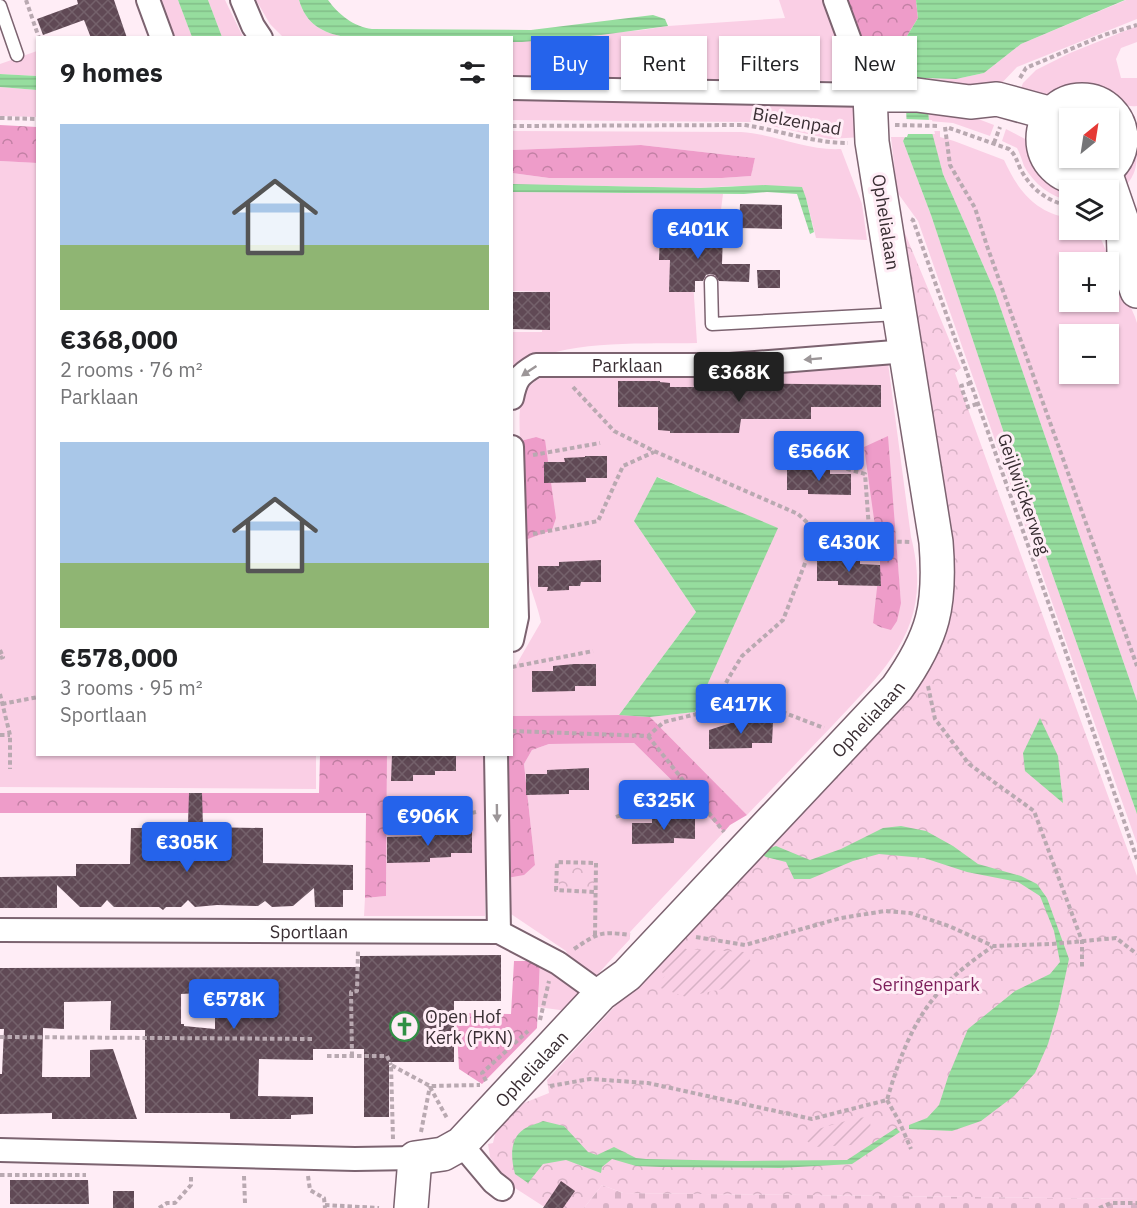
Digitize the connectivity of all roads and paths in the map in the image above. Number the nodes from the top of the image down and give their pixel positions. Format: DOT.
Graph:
graph roads {
  1 [pos="26,0"];
  2 [pos="148,0"];
  3 [pos="242,0"];
  4 [pos="835,0"];
  5 [pos="0,6"];
  6 [pos="1137,25"];
  7 [pos="38,36"];
  8 [pos="161,36"];
  9 [pos="260,36"];
  10 [pos="18,55"];
  11 [pos="513,88"];
  12 [pos="1009,102"];
  13 [pos="950,113"];
  14 [pos="879,114"];
  15 [pos="0,118"];
  16 [pos="36,119"];
  17 [pos="1047,125"];
  18 [pos="513,126"];
  19 [pos="1128,127"];
  20 [pos="1077,180"];
  21 [pos="1093,180"];
  22 [pos="1059,198"];
  23 [pos="904,214"];
  24 [pos="1114,241"];
  25 [pos="711,282"];
  26 [pos="1137,291"];
  27 [pos="900,314"];
  28 [pos="907,351"];
  29 [pos="561,365"];
  30 [pos="970,383"];
  31 [pos="513,393"];
  32 [pos="977,404"];
  33 [pos="600,443"];
  34 [pos="654,452"];
  35 [pos="796,455"];
  36 [pos="513,459"];
  37 [pos="513,478"];
  38 [pos="516,537"];
  39 [pos="814,540"];
  40 [pos="870,542"];
  41 [pos="936,542"];
  42 [pos="513,636"];
  43 [pos="0,650"];
  44 [pos="593,651"];
  45 [pos="0,658"];
  46 [pos="913,666"];
  47 [pos="1137,666"];
  48 [pos="513,667"];
  49 [pos="0,694"];
  50 [pos="36,698"];
  51 [pos="2,704"];
  52 [pos="713,710"];
  53 [pos="513,731"];
  54 [pos="0,735"];
  55 [pos="10,735"];
  56 [pos="648,736"];
  57 [pos="848,738"];
  58 [pos="496,756"];
  59 [pos="10,769"];
  60 [pos="689,787"];
  61 [pos="497,807"];
  62 [pos="616,817"];
  63 [pos="392,832"];
  64 [pos="724,832"];
  65 [pos="1137,859"];
  66 [pos="595,892"];
  67 [pos="671,927"];
  68 [pos="0,930"];
  69 [pos="358,931"];
  70 [pos="639,931"];
  71 [pos="499,932"];
  72 [pos="595,935"];
  73 [pos="1082,941"];
  74 [pos="993,946"];
  75 [pos="1137,954"];
  76 [pos="558,963"];
  77 [pos="1082,967"];
  78 [pos="601,994"];
  79 [pos="0,1037"];
  80 [pos="314,1039"];
  81 [pos="327,1056"];
  82 [pos="352,1056"];
  83 [pos="391,1065"];
  84 [pos="519,1083"];
  85 [pos="430,1086"];
  86 [pos="887,1100"];
  87 [pos="461,1144"];
  88 [pos="911,1149"];
  89 [pos="0,1150"];
  90 [pos="405,1158"];
  91 [pos="191,1176"];
  92 [pos="243,1176"];
  93 [pos="308,1176"];
  94 [pos="502,1189"];
  95 [pos="245,1203"];
  96 [pos="1137,1203"];
  97 [pos="169,1205"];
  98 [pos="325,1206"];
  99 [pos="159,1208"];
  100 [pos="379,1208"];
  101 [pos="411,1208"];
  102 [pos="1099,1208"];
  1 -- 7 [label="path"];
  2 -- 8 [label="street"];
  3 -- 9 [label="street"];
  4 -- 14 [label="street"];
  5 -- 10 [label="lane"];
  6 -- 12 [label="path"];
  11 -- 14 [label="street"];
  12 -- 13 [label="street"];
  12 -- 17 [label="street"];
  13 -- 14 [label="street"];
  13 -- 14 [label="path, Bielzenpad"];
  13 -- 17 [label="street"];
  13 -- 22 [label="path, Bielzenpad"];
  13 -- 47 [label="path"];
  14 -- 18 [label="path, Bielzenpad"];
  14 -- 27 [label="street, Ophelialaan"];
  15 -- 16 [label="path"];
  17 -- 19 [label="street"];
  17 -- 20 [label="street"];
  19 -- 21 [label="street"];
  23 -- 30 [label="path, Geijlwijckerweg"];
  24 -- 26 [label="street"];
  25 -- 27 [label="lane"];
  27 -- 28 [label="street, Ophelialaan"];
  28 -- 29 [label="street, Parklaan, one-way"];
  28 -- 41 [label="street, Ophelialaan"];
  29 -- 31 [label="street, one-way"];
  29 -- 34 [label="path"];
  30 -- 32 [label="path, Geijlwijckerweg"];
  30 -- 32 [label="path"];
  32 -- 65 [label="path, Geijlwijckerweg"];
  33 -- 36 [label="path"];
  34 -- 38 [label="path"];
  34 -- 39 [label="path"];
  35 -- 40 [label="path"];
  37 -- 38 [label="street"];
  38 -- 42 [label="street"];
  39 -- 40 [label="path"];
  39 -- 52 [label="path"];
  40 -- 41 [label="path"];
  41 -- 46 [label="street, Ophelialaan"];
  43 -- 45 [label="path"];
  44 -- 48 [label="path"];
  46 -- 57 [label="street, Ophelialaan"];
  46 -- 73 [label="path"];
  49 -- 51 [label="path"];
  50 -- 51 [label="path"];
  51 -- 55 [label="path"];
  52 -- 56 [label="path"];
  52 -- 57 [label="path"];
  53 -- 56 [label="path"];
  54 -- 55 [label="path"];
  55 -- 59 [label="path"];
  56 -- 60 [label="path"];
  57 -- 67 [label="street, Ophelialaan"];
  58 -- 61 [label="street"];
  60 -- 62 [label="path"];
  60 -- 64 [label="path"];
  61 -- 63 [label="path"];
  61 -- 71 [label="street, one-way"];
  66 -- 66 [label="path"];
  66 -- 72 [label="path"];
  67 -- 74 [label="path"];
  67 -- 78 [label="street, Ophelialaan"];
  68 -- 69 [label="street, Sportlaan"];
  69 -- 71 [label="street, Sportlaan"];
  69 -- 82 [label="path"];
  70 -- 72 [label="path"];
  71 -- 76 [label="street, Sportlaan"];
  72 -- 76 [label="path"];
  73 -- 74 [label="path"];
  73 -- 75 [label="path"];
  73 -- 77 [label="path"];
  74 -- 86 [label="path"];
  76 -- 78 [label="street, Sportlaan"];
  76 -- 85 [label="path"];
  78 -- 84 [label="street, Ophelialaan"];
  79 -- 80 [label="path"];
  81 -- 82 [label="path"];
  82 -- 83 [label="path"];
  83 -- 85 [label="path"];
  83 -- 90 [label="path"];
  84 -- 86 [label="path"];
  84 -- 87 [label="street, Ophelialaan"];
  85 -- 87 [label="path"];
  85 -- 90 [label="path"];
  86 -- 88 [label="path"];
  87 -- 90 [label="street"];
  87 -- 94 [label="street"];
  89 -- 90 [label="street"];
  90 -- 101 [label="street"];
  91 -- 97 [label="path"];
  92 -- 95 [label="path"];
  93 -- 98 [label="path"];
  96 -- 102 [label="path"];
  97 -- 99 [label="path"];
  98 -- 100 [label="path"];
}
